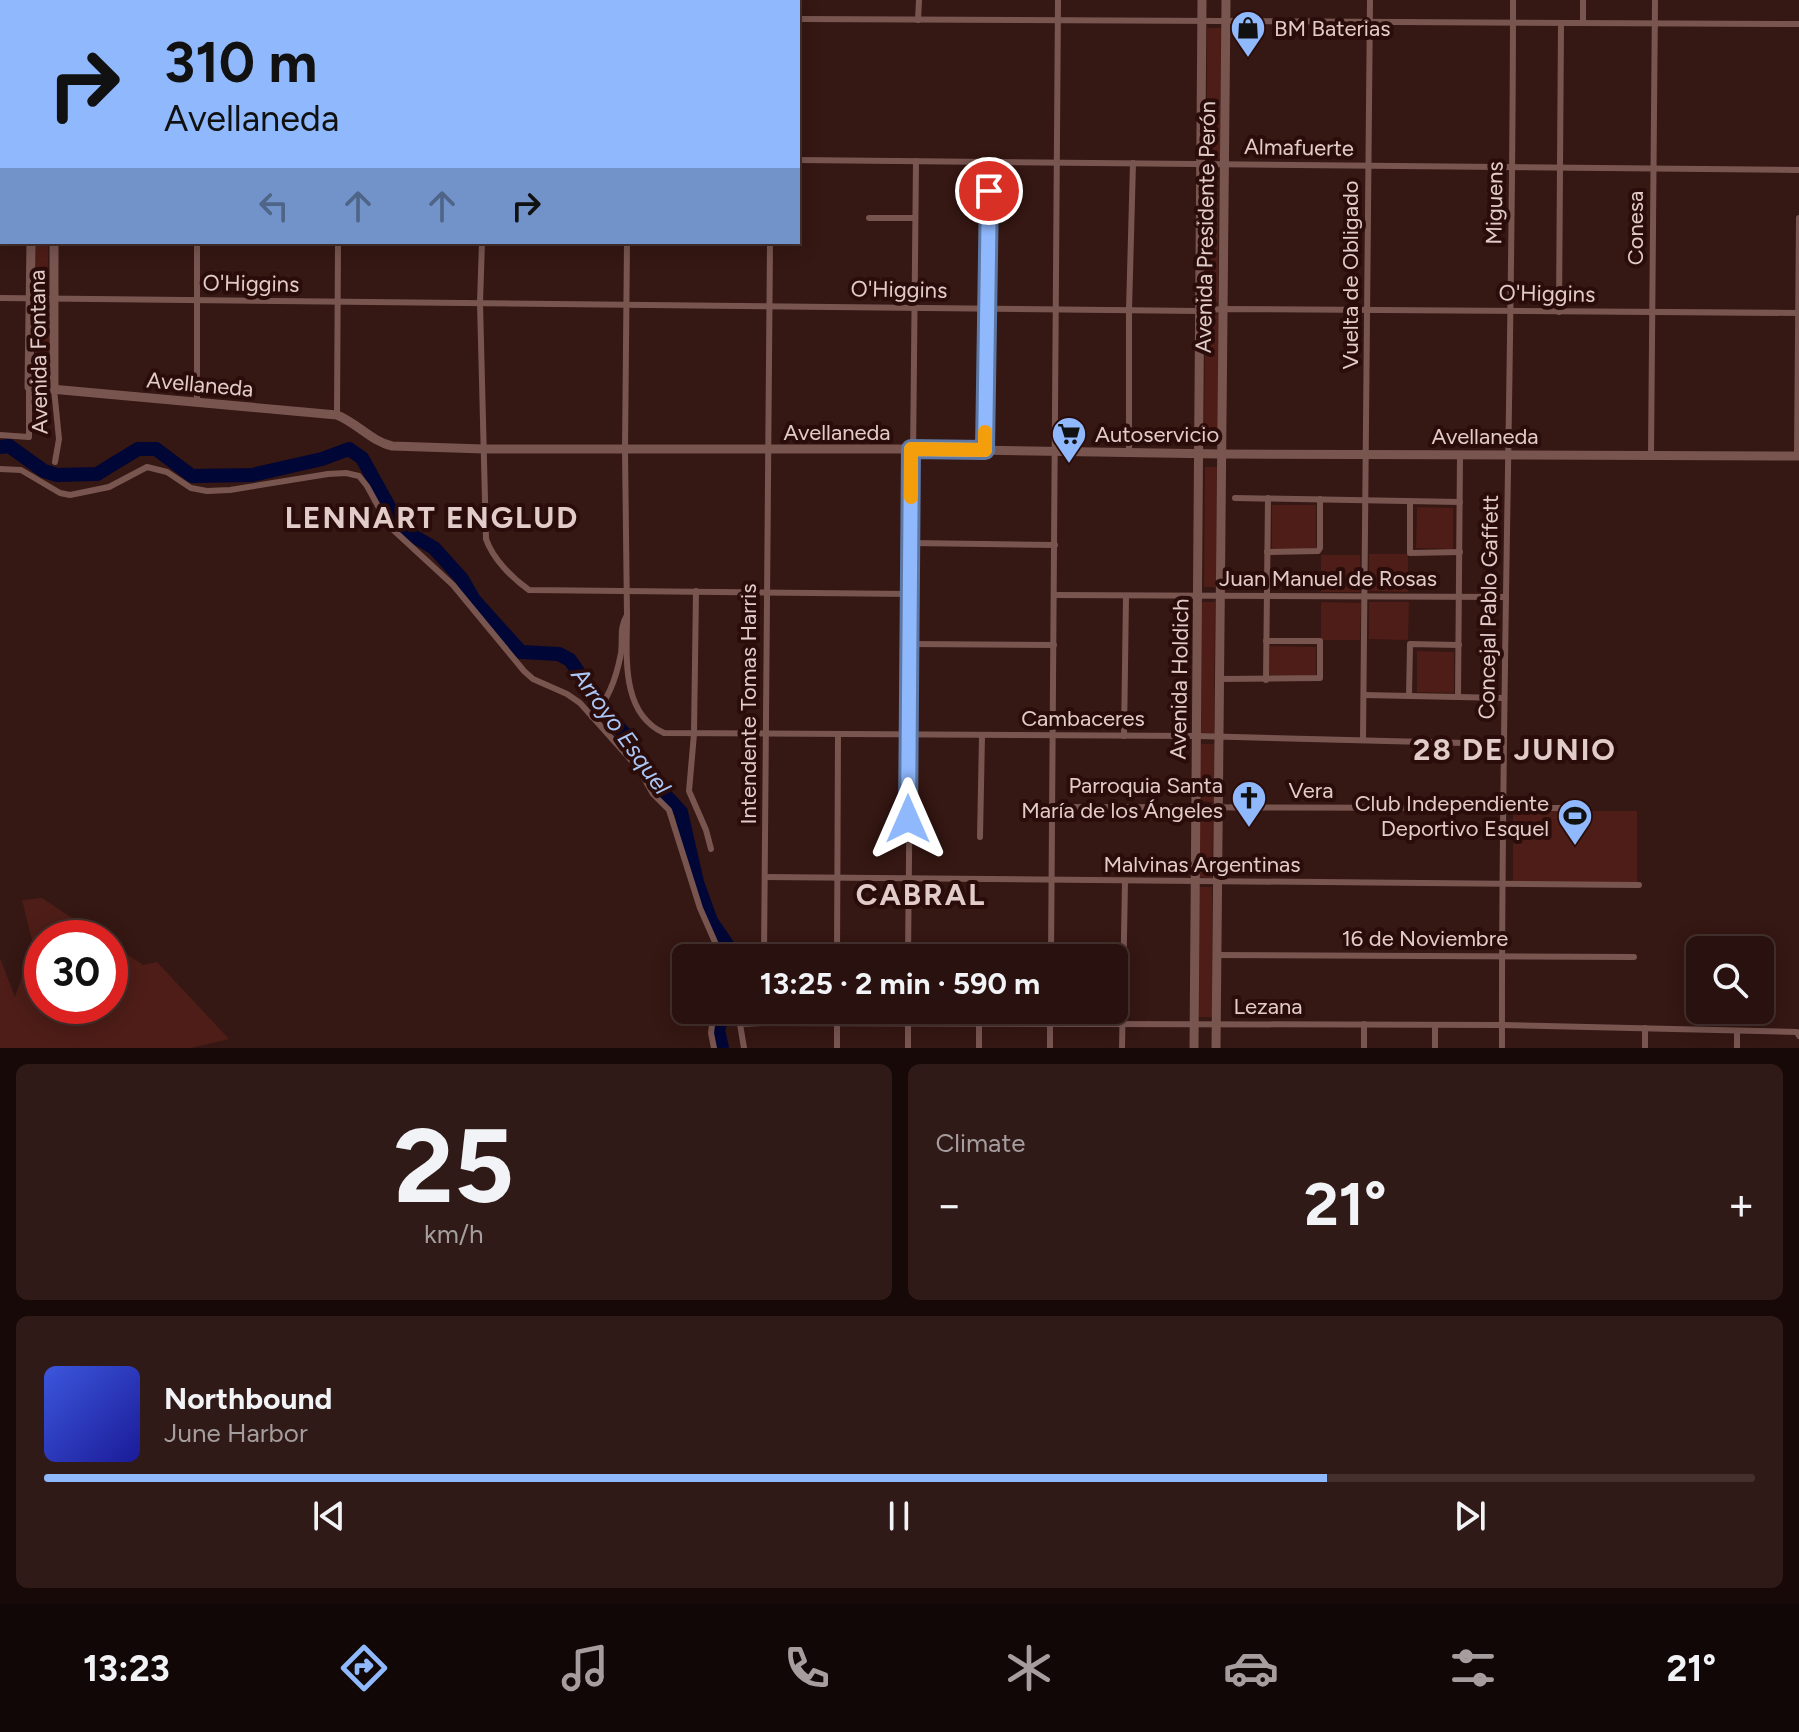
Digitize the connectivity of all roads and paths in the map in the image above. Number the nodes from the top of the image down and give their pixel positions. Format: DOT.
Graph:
graph roads {
  1 [pos="919,0"];
  2 [pos="1058,0"];
  3 [pos="1202,0"];
  4 [pos="1226,0"];
  5 [pos="1370,0"];
  6 [pos="1513,0"];
  7 [pos="1583,0"];
  8 [pos="1655,0"];
  9 [pos="800,19"];
  10 [pos="918,20"];
  11 [pos="1058,21"];
  12 [pos="1202,21"];
  13 [pos="1225,22"];
  14 [pos="1370,22"];
  15 [pos="1561,23"];
  16 [pos="1583,23"];
  17 [pos="1655,23"];
  18 [pos="1513,24"];
  19 [pos="1799,24"];
  20 [pos="800,160"];
  21 [pos="916,161"];
  22 [pos="989,162"];
  23 [pos="1056,162"];
  24 [pos="1133,163"];
  25 [pos="1202,164"];
  26 [pos="1224,164"];
  27 [pos="1369,165"];
  28 [pos="1513,167"];
  29 [pos="1561,167"];
  30 [pos="1654,168"];
  31 [pos="1799,170"];
  32 [pos="869,218"];
  33 [pos="915,218"];
  34 [pos="1799,218"];
  35 [pos="31,244"];
  36 [pos="54,244"];
  37 [pos="197,244"];
  38 [pos="338,244"];
  39 [pos="482,244"];
  40 [pos="627,244"];
  41 [pos="770,244"];
  42 [pos="31,297"];
  43 [pos="53,297"];
  44 [pos="0,298"];
  45 [pos="197,301"];
  46 [pos="338,302"];
  47 [pos="480,303"];
  48 [pos="627,305"];
  49 [pos="769,305"];
  50 [pos="914,307"];
  51 [pos="987,308"];
  52 [pos="1056,308"];
  53 [pos="1222,309"];
  54 [pos="1368,309"];
  55 [pos="1129,310"];
  56 [pos="1200,311"];
  57 [pos="1510,311"];
  58 [pos="1559,312"];
  59 [pos="1652,312"];
  60 [pos="1798,313"];
  61 [pos="29,387"];
  62 [pos="54,389"];
  63 [pos="197,401"];
  64 [pos="337,415"];
  65 [pos="0,435"];
  66 [pos="484,449"];
  67 [pos="911,449"];
  68 [pos="625,450"];
  69 [pos="768,450"];
  70 [pos="985,450"];
  71 [pos="1055,451"];
  72 [pos="1129,452"];
  73 [pos="1199,453"];
  74 [pos="1221,454"];
  75 [pos="1367,454"];
  76 [pos="1460,454"];
  77 [pos="1509,455"];
  78 [pos="1651,455"];
  79 [pos="1798,456"];
  80 [pos="55,462"];
  81 [pos="0,469"];
  82 [pos="1235,498"];
  83 [pos="1268,498"];
  84 [pos="1320,499"];
  85 [pos="1366,501"];
  86 [pos="1410,502"];
  87 [pos="1460,502"];
  88 [pos="911,543"];
  89 [pos="1055,545"];
  90 [pos="1267,552"];
  91 [pos="1460,552"];
  92 [pos="626,590"];
  93 [pos="696,591"];
  94 [pos="767,592"];
  95 [pos="910,594"];
  96 [pos="1054,595"];
  97 [pos="1126,596"];
  98 [pos="1198,596"];
  99 [pos="1220,596"];
  100 [pos="1266,596"];
  101 [pos="1365,596"];
  102 [pos="1460,597"];
  103 [pos="1506,597"];
  104 [pos="627,615"];
  105 [pos="1266,641"];
  106 [pos="910,644"];
  107 [pos="1054,645"];
  108 [pos="1459,645"];
  109 [pos="1220,679"];
  110 [pos="1266,680"];
  111 [pos="1364,695"];
  112 [pos="1409,696"];
  113 [pos="1458,697"];
  114 [pos="1504,698"];
  115 [pos="592,717"];
  116 [pos="694,734"];
  117 [pos="767,734"];
  118 [pos="838,735"];
  119 [pos="909,736"];
  120 [pos="982,736"];
  121 [pos="1124,736"];
  122 [pos="1197,736"];
  123 [pos="1053,737"];
  124 [pos="1219,737"];
  125 [pos="1363,740"];
  126 [pos="1503,744"];
  127 [pos="1053,807"];
  128 [pos="1196,807"];
  129 [pos="1217,808"];
  130 [pos="1502,808"];
  131 [pos="1570,808"];
  132 [pos="980,837"];
  133 [pos="711,849"];
  134 [pos="765,877"];
  135 [pos="837,878"];
  136 [pos="908,879"];
  137 [pos="1052,881"];
  138 [pos="1125,881"];
  139 [pos="1195,881"];
  140 [pos="1217,882"];
  141 [pos="1502,883"];
  142 [pos="1639,885"];
  143 [pos="716,944"];
  144 [pos="764,944"];
  145 [pos="837,944"];
  146 [pos="908,944"];
  147 [pos="1051,944"];
  148 [pos="1124,944"];
  149 [pos="1216,955"];
  150 [pos="1502,956"];
  151 [pos="1634,957"];
  152 [pos="1194,1022"];
  153 [pos="1128,1023"];
  154 [pos="1216,1023"];
  155 [pos="712,1024"];
  156 [pos="740,1024"];
  157 [pos="837,1024"];
  158 [pos="908,1024"];
  159 [pos="979,1024"];
  160 [pos="1050,1024"];
  161 [pos="1122,1024"];
  162 [pos="1364,1024"];
  163 [pos="1435,1025"];
  164 [pos="1502,1025"];
  165 [pos="1645,1028"];
  166 [pos="1737,1031"];
  167 [pos="1798,1034"];
  168 [pos="714,1048"];
  169 [pos="744,1048"];
  170 [pos="837,1048"];
  171 [pos="908,1048"];
  172 [pos="979,1048"];
  173 [pos="1050,1048"];
  174 [pos="1122,1048"];
  175 [pos="1194,1048"];
  176 [pos="1216,1048"];
  177 [pos="1364,1048"];
  178 [pos="1435,1048"];
  179 [pos="1502,1048"];
  180 [pos="1645,1048"];
  181 [pos="1737,1048"];
  1 -- 10 [label="street"];
  2 -- 11 [label="street"];
  3 -- 12 [label="street, Avenida Presidente Perón"];
  4 -- 13 [label="street, Avenida Presidente Perón"];
  5 -- 14 [label="street, Vuelta de Obligado"];
  6 -- 18 [label="street, Miguens"];
  7 -- 16 [label="street"];
  8 -- 17 [label="street, Conesa"];
  9 -- 10 [label="street"];
  10 -- 11 [label="street"];
  11 -- 12 [label="street"];
  11 -- 23 [label="street"];
  12 -- 13 [label="street"];
  12 -- 25 [label="street, Avenida Presidente Perón"];
  13 -- 14 [label="street"];
  13 -- 26 [label="street, Avenida Presidente Perón"];
  14 -- 18 [label="street"];
  14 -- 27 [label="street, Vuelta de Obligado"];
  15 -- 16 [label="street"];
  15 -- 18 [label="street"];
  15 -- 29 [label="street"];
  16 -- 17 [label="street"];
  17 -- 19 [label="street"];
  17 -- 30 [label="street, Conesa"];
  18 -- 28 [label="street, Miguens"];
  20 -- 21 [label="street, Almafuerte"];
  21 -- 22 [label="street, Almafuerte"];
  21 -- 33 [label="street"];
  22 -- 23 [label="street, Almafuerte"];
  22 -- 51 [label="street"];
  23 -- 24 [label="street, Almafuerte"];
  23 -- 52 [label="street"];
  24 -- 25 [label="street, Almafuerte"];
  24 -- 55 [label="street"];
  25 -- 26 [label="street, Almafuerte"];
  25 -- 56 [label="street, Avenida Presidente Perón"];
  26 -- 27 [label="street, Almafuerte"];
  26 -- 53 [label="street, Avenida Presidente Perón"];
  27 -- 28 [label="street, Almafuerte"];
  27 -- 54 [label="street, Vuelta de Obligado"];
  28 -- 29 [label="street, Almafuerte"];
  28 -- 57 [label="street, Miguens"];
  29 -- 30 [label="street, Almafuerte"];
  29 -- 58 [label="street"];
  30 -- 31 [label="street, Almafuerte"];
  30 -- 59 [label="street, Conesa"];
  32 -- 33 [label="street"];
  33 -- 50 [label="street"];
  34 -- 60 [label="street"];
  35 -- 42 [label="street, Avenida Fontana"];
  36 -- 43 [label="street, Avenida Fontana"];
  37 -- 45 [label="street"];
  38 -- 46 [label="street"];
  39 -- 47 [label="street"];
  40 -- 48 [label="street"];
  41 -- 49 [label="street, Intendente Tomas Harris"];
  42 -- 43 [label="street, O'Higgins"];
  42 -- 44 [label="street, O'Higgins"];
  42 -- 61 [label="street, Avenida Fontana"];
  43 -- 45 [label="street, O'Higgins"];
  43 -- 62 [label="street, Avenida Fontana"];
  45 -- 46 [label="street, O'Higgins"];
  45 -- 63 [label="street"];
  46 -- 47 [label="street, O'Higgins"];
  46 -- 64 [label="street"];
  47 -- 48 [label="street, O'Higgins"];
  47 -- 66 [label="street"];
  48 -- 49 [label="street, O'Higgins"];
  48 -- 68 [label="street"];
  49 -- 50 [label="street, O'Higgins"];
  49 -- 69 [label="street, Intendente Tomas Harris"];
  50 -- 51 [label="street, O'Higgins"];
  50 -- 67 [label="street"];
  51 -- 52 [label="street, O'Higgins"];
  51 -- 70 [label="street"];
  52 -- 55 [label="street, O'Higgins"];
  52 -- 71 [label="street"];
  53 -- 54 [label="street, O'Higgins"];
  53 -- 56 [label="street, O'Higgins"];
  53 -- 74 [label="street, Avenida Presidente Perón"];
  54 -- 57 [label="street, O'Higgins"];
  54 -- 75 [label="street, Vuelta de Obligado"];
  55 -- 56 [label="street, O'Higgins"];
  55 -- 72 [label="street"];
  56 -- 73 [label="street, Avenida Presidente Perón"];
  57 -- 58 [label="street, O'Higgins"];
  57 -- 77 [label="street, Miguens"];
  58 -- 59 [label="street, O'Higgins"];
  59 -- 60 [label="street, O'Higgins"];
  59 -- 78 [label="street, Conesa"];
  60 -- 79 [label="street"];
  61 -- 62 [label="street, Avellaneda"];
  61 -- 65 [label="street, Avenida Fontana"];
  62 -- 63 [label="street, Avellaneda"];
  62 -- 80 [label="street, Avenida Fontana"];
  63 -- 64 [label="street, Avellaneda"];
  64 -- 66 [label="street, Avellaneda"];
  66 -- 68 [label="street, Avellaneda"];
  66 -- 92 [label="street"];
  67 -- 69 [label="street, Avellaneda"];
  67 -- 70 [label="street, Avellaneda"];
  67 -- 88 [label="street"];
  68 -- 69 [label="street, Avellaneda"];
  68 -- 92 [label="street"];
  69 -- 94 [label="street, Intendente Tomas Harris"];
  70 -- 71 [label="street, Avellaneda"];
  71 -- 72 [label="street, Avellaneda"];
  71 -- 89 [label="street"];
  72 -- 73 [label="street, Avellaneda"];
  73 -- 74 [label="street, Avellaneda"];
  73 -- 98 [label="street, Avenida Holdich"];
  74 -- 75 [label="street, Avellaneda"];
  74 -- 99 [label="street, Avenida Holdich"];
  75 -- 76 [label="street, Avellaneda"];
  75 -- 85 [label="street, Vuelta de Obligado"];
  76 -- 77 [label="street, Avellaneda"];
  76 -- 87 [label="street"];
  77 -- 78 [label="street, Avellaneda"];
  77 -- 103 [label="street, Concejal Pablo Gaffett"];
  78 -- 79 [label="street, Avellaneda"];
  81 -- 115 [label="street"];
  82 -- 83 [label="street"];
  83 -- 84 [label="street"];
  83 -- 90 [label="street"];
  84 -- 85 [label="street"];
  84 -- 90 [label="street"];
  85 -- 86 [label="street"];
  85 -- 101 [label="street, Vuelta de Obligado"];
  86 -- 87 [label="street"];
  86 -- 91 [label="street"];
  87 -- 91 [label="street"];
  88 -- 89 [label="street"];
  88 -- 95 [label="street"];
  89 -- 96 [label="street"];
  90 -- 100 [label="street"];
  91 -- 102 [label="street"];
  92 -- 93 [label="street"];
  92 -- 104 [label="street"];
  93 -- 94 [label="street"];
  93 -- 116 [label="street"];
  94 -- 95 [label="street"];
  94 -- 117 [label="street, Intendente Tomas Harris"];
  95 -- 106 [label="street"];
  96 -- 97 [label="street, Juan Manuel de Rosas"];
  96 -- 107 [label="street"];
  97 -- 98 [label="street, Juan Manuel de Rosas"];
  97 -- 121 [label="street"];
  98 -- 99 [label="street, Juan Manuel de Rosas"];
  98 -- 122 [label="street, Avenida Holdich"];
  99 -- 100 [label="street, Juan Manuel de Rosas"];
  99 -- 109 [label="street, Avenida Holdich"];
  100 -- 101 [label="street, Juan Manuel de Rosas"];
  100 -- 105 [label="street"];
  101 -- 102 [label="street, Juan Manuel de Rosas"];
  101 -- 111 [label="street, Vuelta de Obligado"];
  102 -- 103 [label="street, Juan Manuel de Rosas"];
  102 -- 108 [label="street"];
  103 -- 114 [label="street, Concejal Pablo Gaffett"];
  104 -- 115 [label="street"];
  104 -- 116 [label="street, Cambaceres"];
  105 -- 110 [label="street"];
  105 -- 110 [label="street"];
  106 -- 107 [label="street"];
  106 -- 119 [label="street"];
  107 -- 123 [label="street"];
  108 -- 112 [label="street"];
  108 -- 113 [label="street"];
  109 -- 110 [label="street"];
  109 -- 124 [label="street, Avenida Holdich"];
  111 -- 112 [label="street"];
  111 -- 125 [label="street, Vuelta de Obligado"];
  112 -- 113 [label="street"];
  113 -- 114 [label="street"];
  114 -- 126 [label="street, Concejal Pablo Gaffett"];
  115 -- 143 [label="street"];
  116 -- 117 [label="street, Cambaceres"];
  116 -- 133 [label="street"];
  117 -- 118 [label="street, Cambaceres"];
  117 -- 134 [label="street, Intendente Tomas Harris"];
  118 -- 119 [label="street, Cambaceres"];
  118 -- 135 [label="street"];
  119 -- 120 [label="street, Cambaceres"];
  119 -- 136 [label="street"];
  120 -- 123 [label="street, Cambaceres"];
  120 -- 132 [label="street"];
  121 -- 122 [label="street, Cambaceres"];
  121 -- 123 [label="street, Cambaceres"];
  122 -- 124 [label="street, Cambaceres"];
  122 -- 128 [label="street, Avenida Holdich"];
  123 -- 127 [label="street"];
  124 -- 125 [label="street, Cambaceres"];
  124 -- 129 [label="street, Avenida Holdich"];
  125 -- 126 [label="street, Cambaceres"];
  126 -- 130 [label="street, Concejal Pablo Gaffett"];
  127 -- 128 [label="street, Vera"];
  127 -- 137 [label="street"];
  128 -- 129 [label="street, Vera"];
  128 -- 139 [label="street, Avenida Holdich"];
  129 -- 130 [label="street, Vera"];
  129 -- 140 [label="street, Avenida Holdich"];
  130 -- 131 [label="street, Vera"];
  130 -- 141 [label="street, Concejal Pablo Gaffett"];
  134 -- 135 [label="street, Malvinas Argentinas"];
  134 -- 144 [label="street, Intendente Tomas Harris"];
  135 -- 136 [label="street, Malvinas Argentinas"];
  135 -- 145 [label="street"];
  136 -- 137 [label="street, Malvinas Argentinas"];
  136 -- 146 [label="street"];
  137 -- 138 [label="street, Malvinas Argentinas"];
  137 -- 147 [label="street"];
  138 -- 139 [label="street, Malvinas Argentinas"];
  138 -- 148 [label="street"];
  139 -- 140 [label="street, Malvinas Argentinas"];
  139 -- 152 [label="street, Avenida Holdich"];
  140 -- 141 [label="street, Malvinas Argentinas"];
  140 -- 149 [label="street, Avenida Holdich"];
  141 -- 142 [label="street, Malvinas Argentinas"];
  141 -- 150 [label="street, Concejal Pablo Gaffett"];
  149 -- 150 [label="street, 16 de Noviembre"];
  149 -- 154 [label="street, Avenida Holdich"];
  150 -- 151 [label="street, 16 de Noviembre"];
  150 -- 164 [label="street, Concejal Pablo Gaffett"];
  152 -- 153 [label="street, Lezana"];
  152 -- 154 [label="street, Lezana"];
  152 -- 175 [label="street, Avenida Holdich"];
  154 -- 162 [label="street, Lezana"];
  154 -- 176 [label="street, Avenida Holdich"];
  155 -- 168 [label="street"];
  156 -- 169 [label="street, Lezana"];
  157 -- 170 [label="street"];
  158 -- 171 [label="street"];
  159 -- 172 [label="street"];
  160 -- 173 [label="street"];
  161 -- 174 [label="street"];
  162 -- 163 [label="street, Lezana"];
  162 -- 177 [label="street"];
  163 -- 164 [label="street, Lezana"];
  163 -- 178 [label="street"];
  164 -- 165 [label="street, Lezana"];
  164 -- 179 [label="street, Concejal Pablo Gaffett"];
  165 -- 166 [label="street, Lezana"];
  165 -- 180 [label="street"];
  166 -- 167 [label="street, Lezana"];
  166 -- 181 [label="street"];
}
